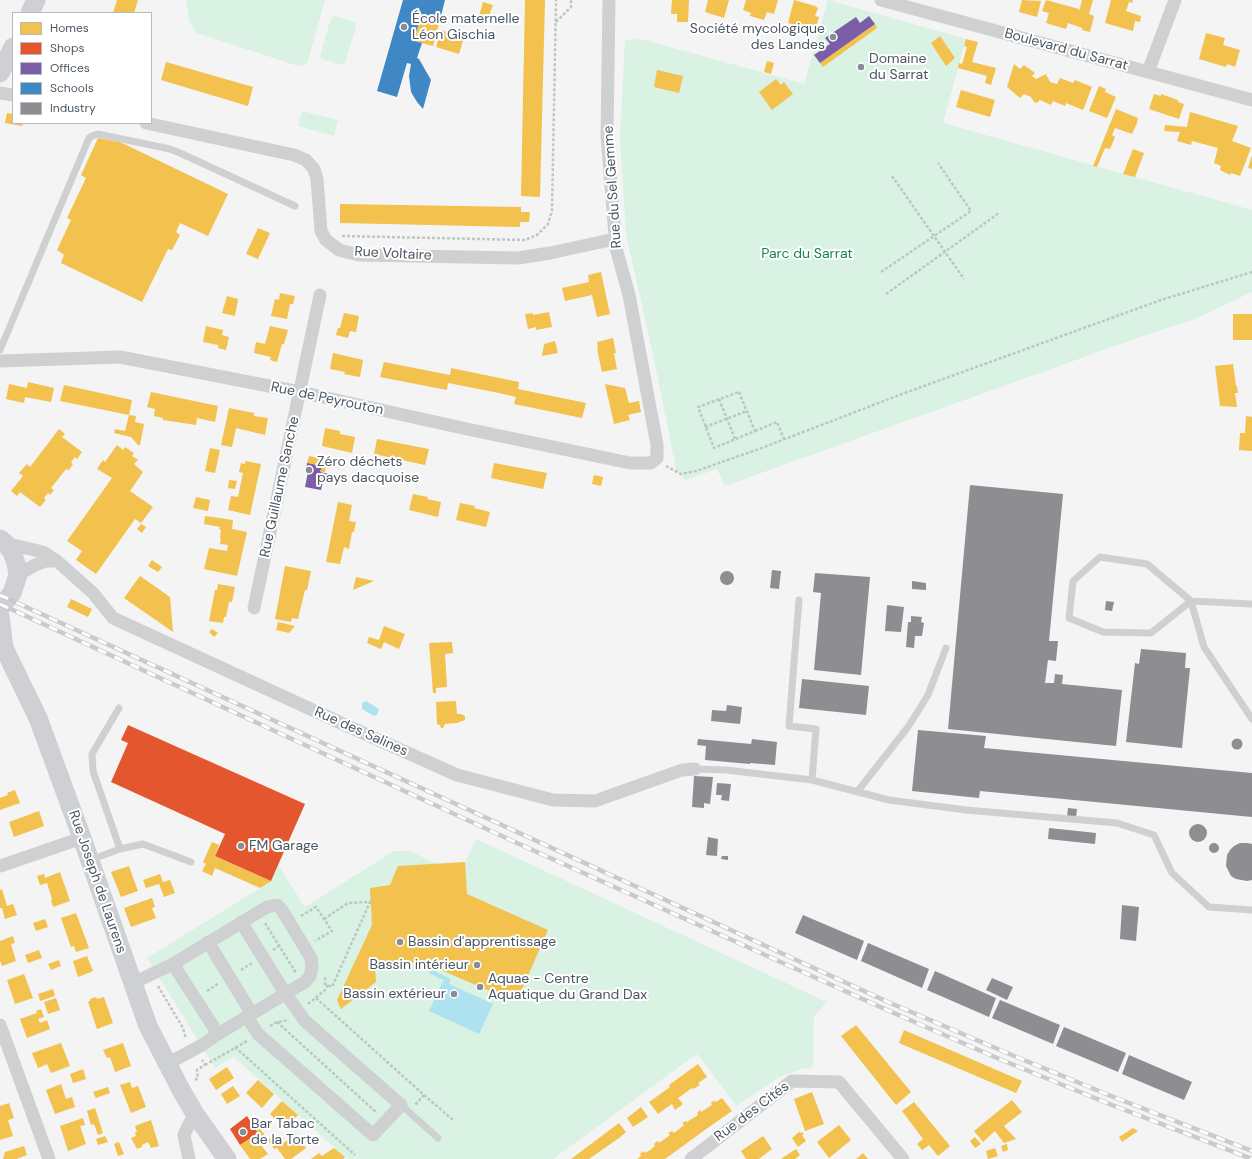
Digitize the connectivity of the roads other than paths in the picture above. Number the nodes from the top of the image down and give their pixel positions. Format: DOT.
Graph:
graph roads {
  1 [pos="36,0"];
  2 [pos="609,0"];
  3 [pos="881,0"];
  4 [pos="1175,0"];
  5 [pos="30,12"];
  6 [pos="12,49"];
  7 [pos="1148,72"];
  8 [pos="0,73"];
  9 [pos="0,93"];
  10 [pos="12,95"];
  11 [pos="1252,100"];
  12 [pos="151,124"];
  13 [pos="294,206"];
  14 [pos="615,239"];
  15 [pos="320,295"];
  16 [pos="0,350"];
  17 [pos="0,362"];
  18 [pos="300,392"];
  19 [pos="654,460"];
  20 [pos="3,541"];
  21 [pos="57,560"];
  22 [pos="18,575"];
  23 [pos="799,600"];
  24 [pos="1191,601"];
  25 [pos="1252,604"];
  26 [pos="0,608"];
  27 [pos="254,608"];
  28 [pos="0,616"];
  29 [pos="2,646"];
  30 [pos="946,648"];
  31 [pos="118,708"];
  32 [pos="1252,719"];
  33 [pos="695,769"];
  34 [pos="812,780"];
  35 [pos="857,792"];
  36 [pos="82,838"];
  37 [pos="120,849"];
  38 [pos="90,860"];
  39 [pos="191,862"];
  40 [pos="0,866"];
  41 [pos="1252,910"];
  42 [pos="241,922"];
  43 [pos="208,942"];
  44 [pos="173,964"];
  45 [pos="132,983"];
  46 [pos="286,993"];
  47 [pos="249,1015"];
  48 [pos="0,1025"];
  49 [pos="218,1034"];
  50 [pos="168,1064"];
  51 [pos="401,1105"];
  52 [pos="195,1114"];
  53 [pos="438,1138"];
  54 [pos="49,1159"];
  55 [pos="189,1159"];
  56 [pos="227,1159"];
  57 [pos="691,1159"];
  58 [pos="903,1159"];
  1 -- 5 [label="main road"];
  2 -- 14 [label="street, Rue du Sel Gemme"];
  3 -- 7 [label="street, Boulevard du Sarrat"];
  4 -- 7 [label="street"];
  6 -- 8 [label="main road"];
  7 -- 11 [label="street, Boulevard du Sarrat"];
  9 -- 10 [label="street"];
  12 -- 14 [label="street, Rue Voltaire"];
  13 -- 16 [label="lane"];
  14 -- 19 [label="street, Rue du Sel Gemme"];
  15 -- 18 [label="street, Rue Guillaume Sanche"];
  17 -- 18 [label="street, Rue de Peyrouton"];
  18 -- 19 [label="street, Rue de Peyrouton"];
  18 -- 27 [label="street, Rue Guillaume Sanche"];
  20 -- 21 [label="street, Rue des Salines"];
  20 -- 22 [label="main road"];
  21 -- 22 [label="street"];
  21 -- 33 [label="street, Rue des Salines"];
  22 -- 26 [label="main road"];
  23 -- 34 [label="lane"];
  24 -- 24 [label="lane"];
  24 -- 25 [label="lane"];
  24 -- 32 [label="lane"];
  28 -- 29 [label="main road, Rue Joseph de Laurens"];
  29 -- 36 [label="main road, Rue Joseph de Laurens"];
  30 -- 35 [label="lane"];
  31 -- 37 [label="lane"];
  33 -- 34 [label="lane"];
  34 -- 35 [label="lane"];
  35 -- 41 [label="lane"];
  36 -- 38 [label="main road, Rue Joseph de Laurens"];
  36 -- 40 [label="street"];
  37 -- 38 [label="lane"];
  37 -- 39 [label="lane"];
  38 -- 45 [label="main road, Rue Joseph de Laurens"];
  42 -- 43 [label="street"];
  42 -- 46 [label="street"];
  42 -- 46 [label="street"];
  43 -- 44 [label="street"];
  43 -- 47 [label="street"];
  44 -- 45 [label="street"];
  44 -- 49 [label="street"];
  45 -- 50 [label="main road, Rue Joseph de Laurens"];
  46 -- 47 [label="street"];
  46 -- 51 [label="street"];
  47 -- 49 [label="street"];
  47 -- 51 [label="street"];
  48 -- 54 [label="street"];
  49 -- 50 [label="street"];
  50 -- 52 [label="main road, Rue Joseph de Laurens"];
  51 -- 53 [label="lane"];
  52 -- 55 [label="street"];
  52 -- 56 [label="main road, Rue Joseph de Laurens"];
  57 -- 58 [label="street, Rue des Cités"];
}
